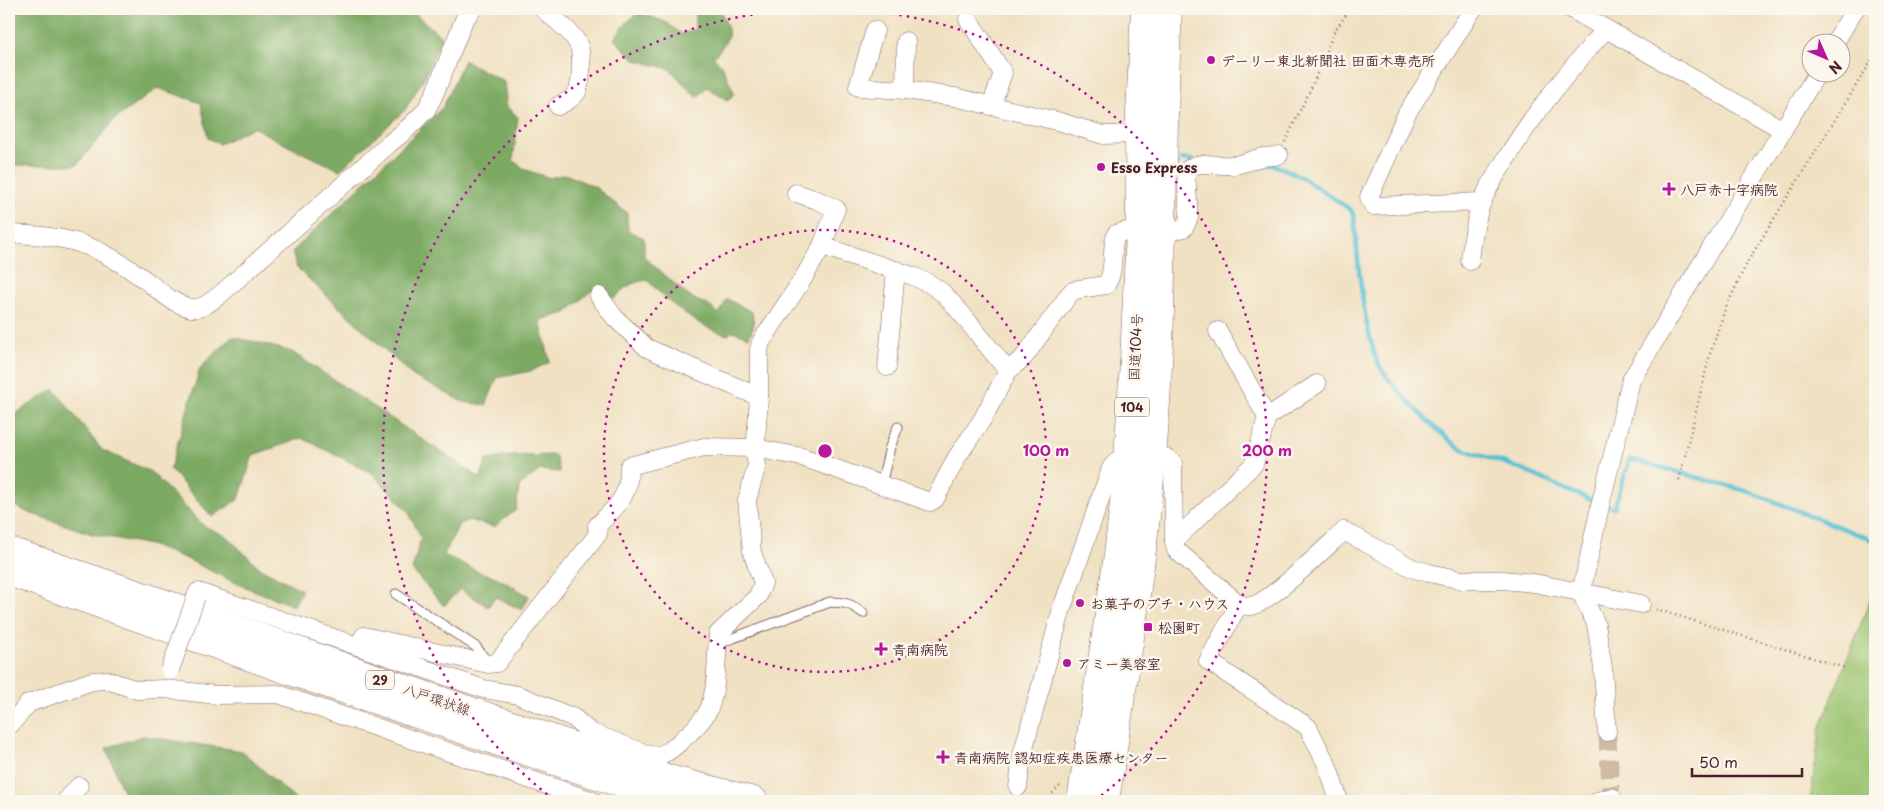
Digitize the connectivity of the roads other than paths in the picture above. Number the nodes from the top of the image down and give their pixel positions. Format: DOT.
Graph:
graph roads {
  1 [pos="472,9"];
  2 [pos="543,9"];
  3 [pos="1144,9"];
  4 [pos="1168,9"];
  5 [pos="1473,9"];
  6 [pos="1571,9"];
  7 [pos="1855,9"];
  8 [pos="968,19"];
  9 [pos="1606,29"];
  10 [pos="875,30"];
  11 [pos="1841,32"];
  12 [pos="906,42"];
  13 [pos="1812,82"];
  14 [pos="905,90"];
  15 [pos="558,106"];
  16 [pos="990,106"];
  17 [pos="1783,130"];
  18 [pos="1139,134"];
  19 [pos="1279,155"];
  20 [pos="796,193"];
  21 [pos="1482,202"];
  22 [pos="1150,230"];
  23 [pos="9,234"];
  24 [pos="822,246"];
  25 [pos="1470,261"];
  26 [pos="896,270"];
  27 [pos="599,296"];
  28 [pos="1218,331"];
  29 [pos="887,367"];
  30 [pos="1008,371"];
  31 [pos="1317,384"];
  32 [pos="759,397"];
  33 [pos="1267,417"];
  34 [pos="898,427"];
  35 [pos="755,448"];
  36 [pos="1140,456"];
  37 [pos="881,485"];
  38 [pos="1174,541"];
  39 [pos="9,551"];
  40 [pos="9,572"];
  41 [pos="1581,593"];
  42 [pos="396,594"];
  43 [pos="1239,604"];
  44 [pos="1641,604"];
  45 [pos="863,613"];
  46 [pos="717,644"];
  47 [pos="358,646"];
  48 [pos="483,663"];
  49 [pos="165,689"];
  50 [pos="518,695"];
  51 [pos="9,726"];
  52 [pos="1608,732"];
  53 [pos="505,733"];
  54 [pos="79,786"];
  55 [pos="1018,787"];
  56 [pos="1073,796"];
  57 [pos="66,801"];
  58 [pos="593,801"];
  59 [pos="673,801"];
  60 [pos="754,801"];
  61 [pos="1105,801"];
  62 [pos="1339,801"];
  1 -- 23 [label="street"];
  2 -- 15 [label="street"];
  3 -- 18 [label="main road, 国道104号 / 104"];
  4 -- 22 [label="main road, 国道104号 / 104"];
  5 -- 21 [label="street"];
  6 -- 9 [label="street"];
  7 -- 11 [label="street"];
  8 -- 16 [label="street"];
  9 -- 17 [label="street"];
  9 -- 21 [label="street"];
  10 -- 14 [label="street"];
  12 -- 14 [label="street"];
  13 -- 17 [label="street"];
  14 -- 16 [label="street"];
  16 -- 18 [label="street"];
  17 -- 41 [label="street"];
  18 -- 22 [label="main road, 国道104号 / 104"];
  19 -- 22 [label="street"];
  20 -- 24 [label="street"];
  21 -- 25 [label="street"];
  22 -- 30 [label="street"];
  22 -- 36 [label="main road, 国道104号 / 104"];
  24 -- 26 [label="street"];
  24 -- 32 [label="street"];
  26 -- 29 [label="street"];
  26 -- 30 [label="street"];
  27 -- 32 [label="street"];
  28 -- 33 [label="street"];
  30 -- 37 [label="street"];
  31 -- 33 [label="street"];
  32 -- 35 [label="street"];
  33 -- 38 [label="street"];
  34 -- 37 [label="lane"];
  35 -- 37 [label="street"];
  35 -- 46 [label="street"];
  35 -- 48 [label="street"];
  36 -- 38 [label="street"];
  36 -- 55 [label="street"];
  36 -- 56 [label="main road, 国道104号 / 104"];
  36 -- 61 [label="main road, 国道104号 / 104"];
  38 -- 43 [label="street"];
  39 -- 53 [label="main road, 八戸環状線 / 29"];
  40 -- 53 [label="main road, 八戸環状線 / 29"];
  41 -- 43 [label="street"];
  41 -- 44 [label="street"];
  41 -- 52 [label="street"];
  42 -- 48 [label="lane"];
  43 -- 62 [label="street"];
  45 -- 46 [label="lane"];
  46 -- 50 [label="street"];
  47 -- 48 [label="street"];
  47 -- 49 [label="street, bridge"];
  47 -- 50 [label="street"];
  49 -- 51 [label="street"];
  49 -- 58 [label="street"];
  50 -- 53 [label="street"];
  53 -- 59 [label="main road, 八戸環状線 / 29"];
  53 -- 60 [label="main road, 八戸環状線 / 29"];
  54 -- 57 [label="street"];
}
